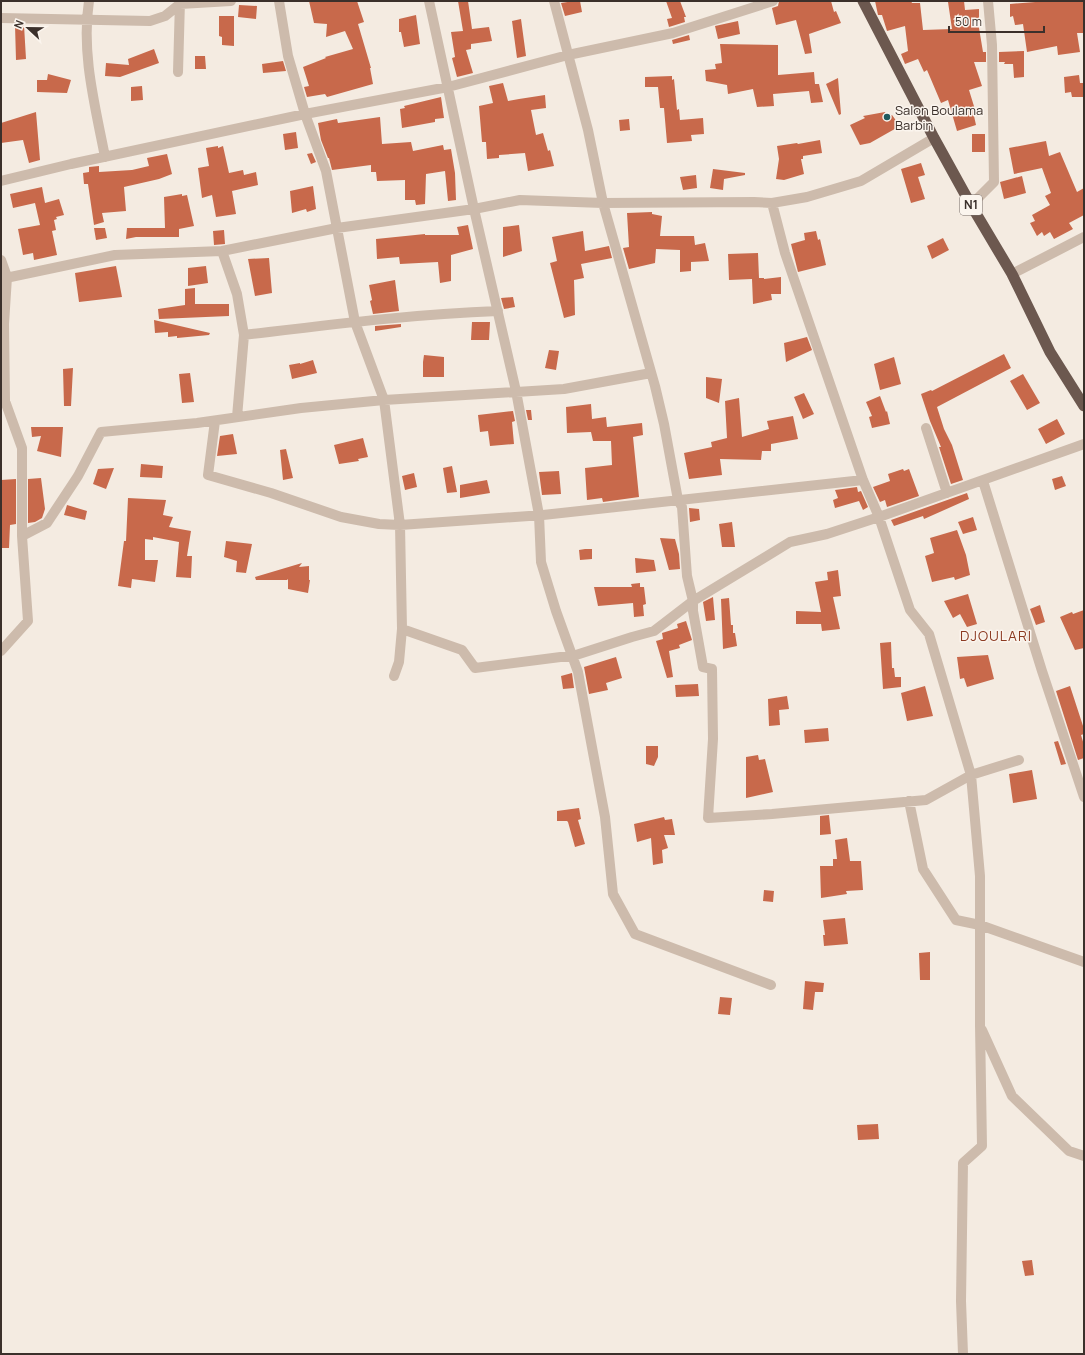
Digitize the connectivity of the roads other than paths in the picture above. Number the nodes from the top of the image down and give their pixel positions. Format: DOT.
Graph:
graph roads {
  1 [pos="89,1"];
  2 [pos="231,1"];
  3 [pos="279,1"];
  4 [pos="554,1"];
  5 [pos="773,1"];
  6 [pos="863,1"];
  7 [pos="988,1"];
  8 [pos="432,2"];
  9 [pos="180,3"];
  10 [pos="1,18"];
  11 [pos="86,19"];
  12 [pos="568,55"];
  13 [pos="178,72"];
  14 [pos="448,87"];
  15 [pos="305,114"];
  16 [pos="934,138"];
  17 [pos="105,157"];
  18 [pos="1,181"];
  19 [pos="603,203"];
  20 [pos="772,203"];
  21 [pos="971,205"];
  22 [pos="474,209"];
  23 [pos="337,228"];
  24 [pos="1084,237"];
  25 [pos="222,251"];
  26 [pos="1,260"];
  27 [pos="1012,274"];
  28 [pos="4,278"];
  29 [pos="498,312"];
  30 [pos="355,322"];
  31 [pos="244,335"];
  32 [pos="651,373"];
  33 [pos="516,391"];
  34 [pos="384,400"];
  35 [pos="1084,406"];
  36 [pos="237,417"];
  37 [pos="215,420"];
  38 [pos="926,428"];
  39 [pos="1084,444"];
  40 [pos="863,480"];
  41 [pos="983,480"];
  42 [pos="947,493"];
  43 [pos="678,500"];
  44 [pos="539,515"];
  45 [pos="879,517"];
  46 [pos="400,524"];
  47 [pos="22,536"];
  48 [pos="693,601"];
  49 [pos="402,629"];
  50 [pos="1,651"];
  51 [pos="572,656"];
  52 [pos="394,676"];
  53 [pos="1019,760"];
  54 [pos="970,775"];
  55 [pos="1084,797"];
  56 [pos="909,801"];
  57 [pos="980,925"];
  58 [pos="1084,962"];
  59 [pos="771,985"];
  60 [pos="980,1025"];
  61 [pos="1084,1156"];
  62 [pos="963,1354"];
  1 -- 11 [label="street"];
  2 -- 9 [label="street"];
  3 -- 15 [label="street"];
  4 -- 12 [label="street"];
  5 -- 12 [label="street"];
  6 -- 16 [label="highway, N1"];
  7 -- 21 [label="street"];
  8 -- 14 [label="street"];
  9 -- 11 [label="street"];
  9 -- 13 [label="street"];
  10 -- 11 [label="street"];
  11 -- 17 [label="street"];
  12 -- 14 [label="street"];
  12 -- 19 [label="street"];
  14 -- 15 [label="street"];
  14 -- 22 [label="street"];
  15 -- 17 [label="street"];
  15 -- 23 [label="street"];
  16 -- 20 [label="street"];
  16 -- 21 [label="highway, N1"];
  17 -- 18 [label="street"];
  19 -- 20 [label="street"];
  19 -- 22 [label="street"];
  19 -- 32 [label="street"];
  20 -- 40 [label="street"];
  21 -- 27 [label="highway, N1"];
  22 -- 23 [label="street"];
  22 -- 29 [label="street"];
  23 -- 25 [label="street"];
  23 -- 30 [label="street"];
  24 -- 27 [label="street"];
  25 -- 28 [label="street"];
  25 -- 31 [label="street"];
  26 -- 28 [label="street"];
  27 -- 35 [label="highway, N1"];
  28 -- 47 [label="street"];
  29 -- 30 [label="street"];
  29 -- 33 [label="street"];
  30 -- 31 [label="street"];
  30 -- 34 [label="street"];
  31 -- 36 [label="street"];
  32 -- 33 [label="street"];
  32 -- 43 [label="street"];
  33 -- 34 [label="street"];
  33 -- 44 [label="street"];
  34 -- 36 [label="street"];
  34 -- 46 [label="street"];
  36 -- 37 [label="street"];
  37 -- 46 [label="street"];
  37 -- 47 [label="street"];
  38 -- 42 [label="street"];
  39 -- 41 [label="street"];
  40 -- 43 [label="street"];
  40 -- 45 [label="street"];
  41 -- 42 [label="street"];
  41 -- 55 [label="street"];
  42 -- 45 [label="street"];
  43 -- 44 [label="street"];
  43 -- 48 [label="street"];
  44 -- 46 [label="street"];
  44 -- 51 [label="street"];
  45 -- 48 [label="street"];
  45 -- 54 [label="street"];
  46 -- 49 [label="street"];
  47 -- 50 [label="street"];
  48 -- 51 [label="street"];
  48 -- 56 [label="street"];
  49 -- 51 [label="street"];
  49 -- 52 [label="street"];
  51 -- 59 [label="street"];
  53 -- 54 [label="street"];
  54 -- 56 [label="street"];
  54 -- 57 [label="street"];
  56 -- 57 [label="street"];
  57 -- 58 [label="street"];
  57 -- 60 [label="street"];
  60 -- 61 [label="street"];
  60 -- 62 [label="street"];
}
